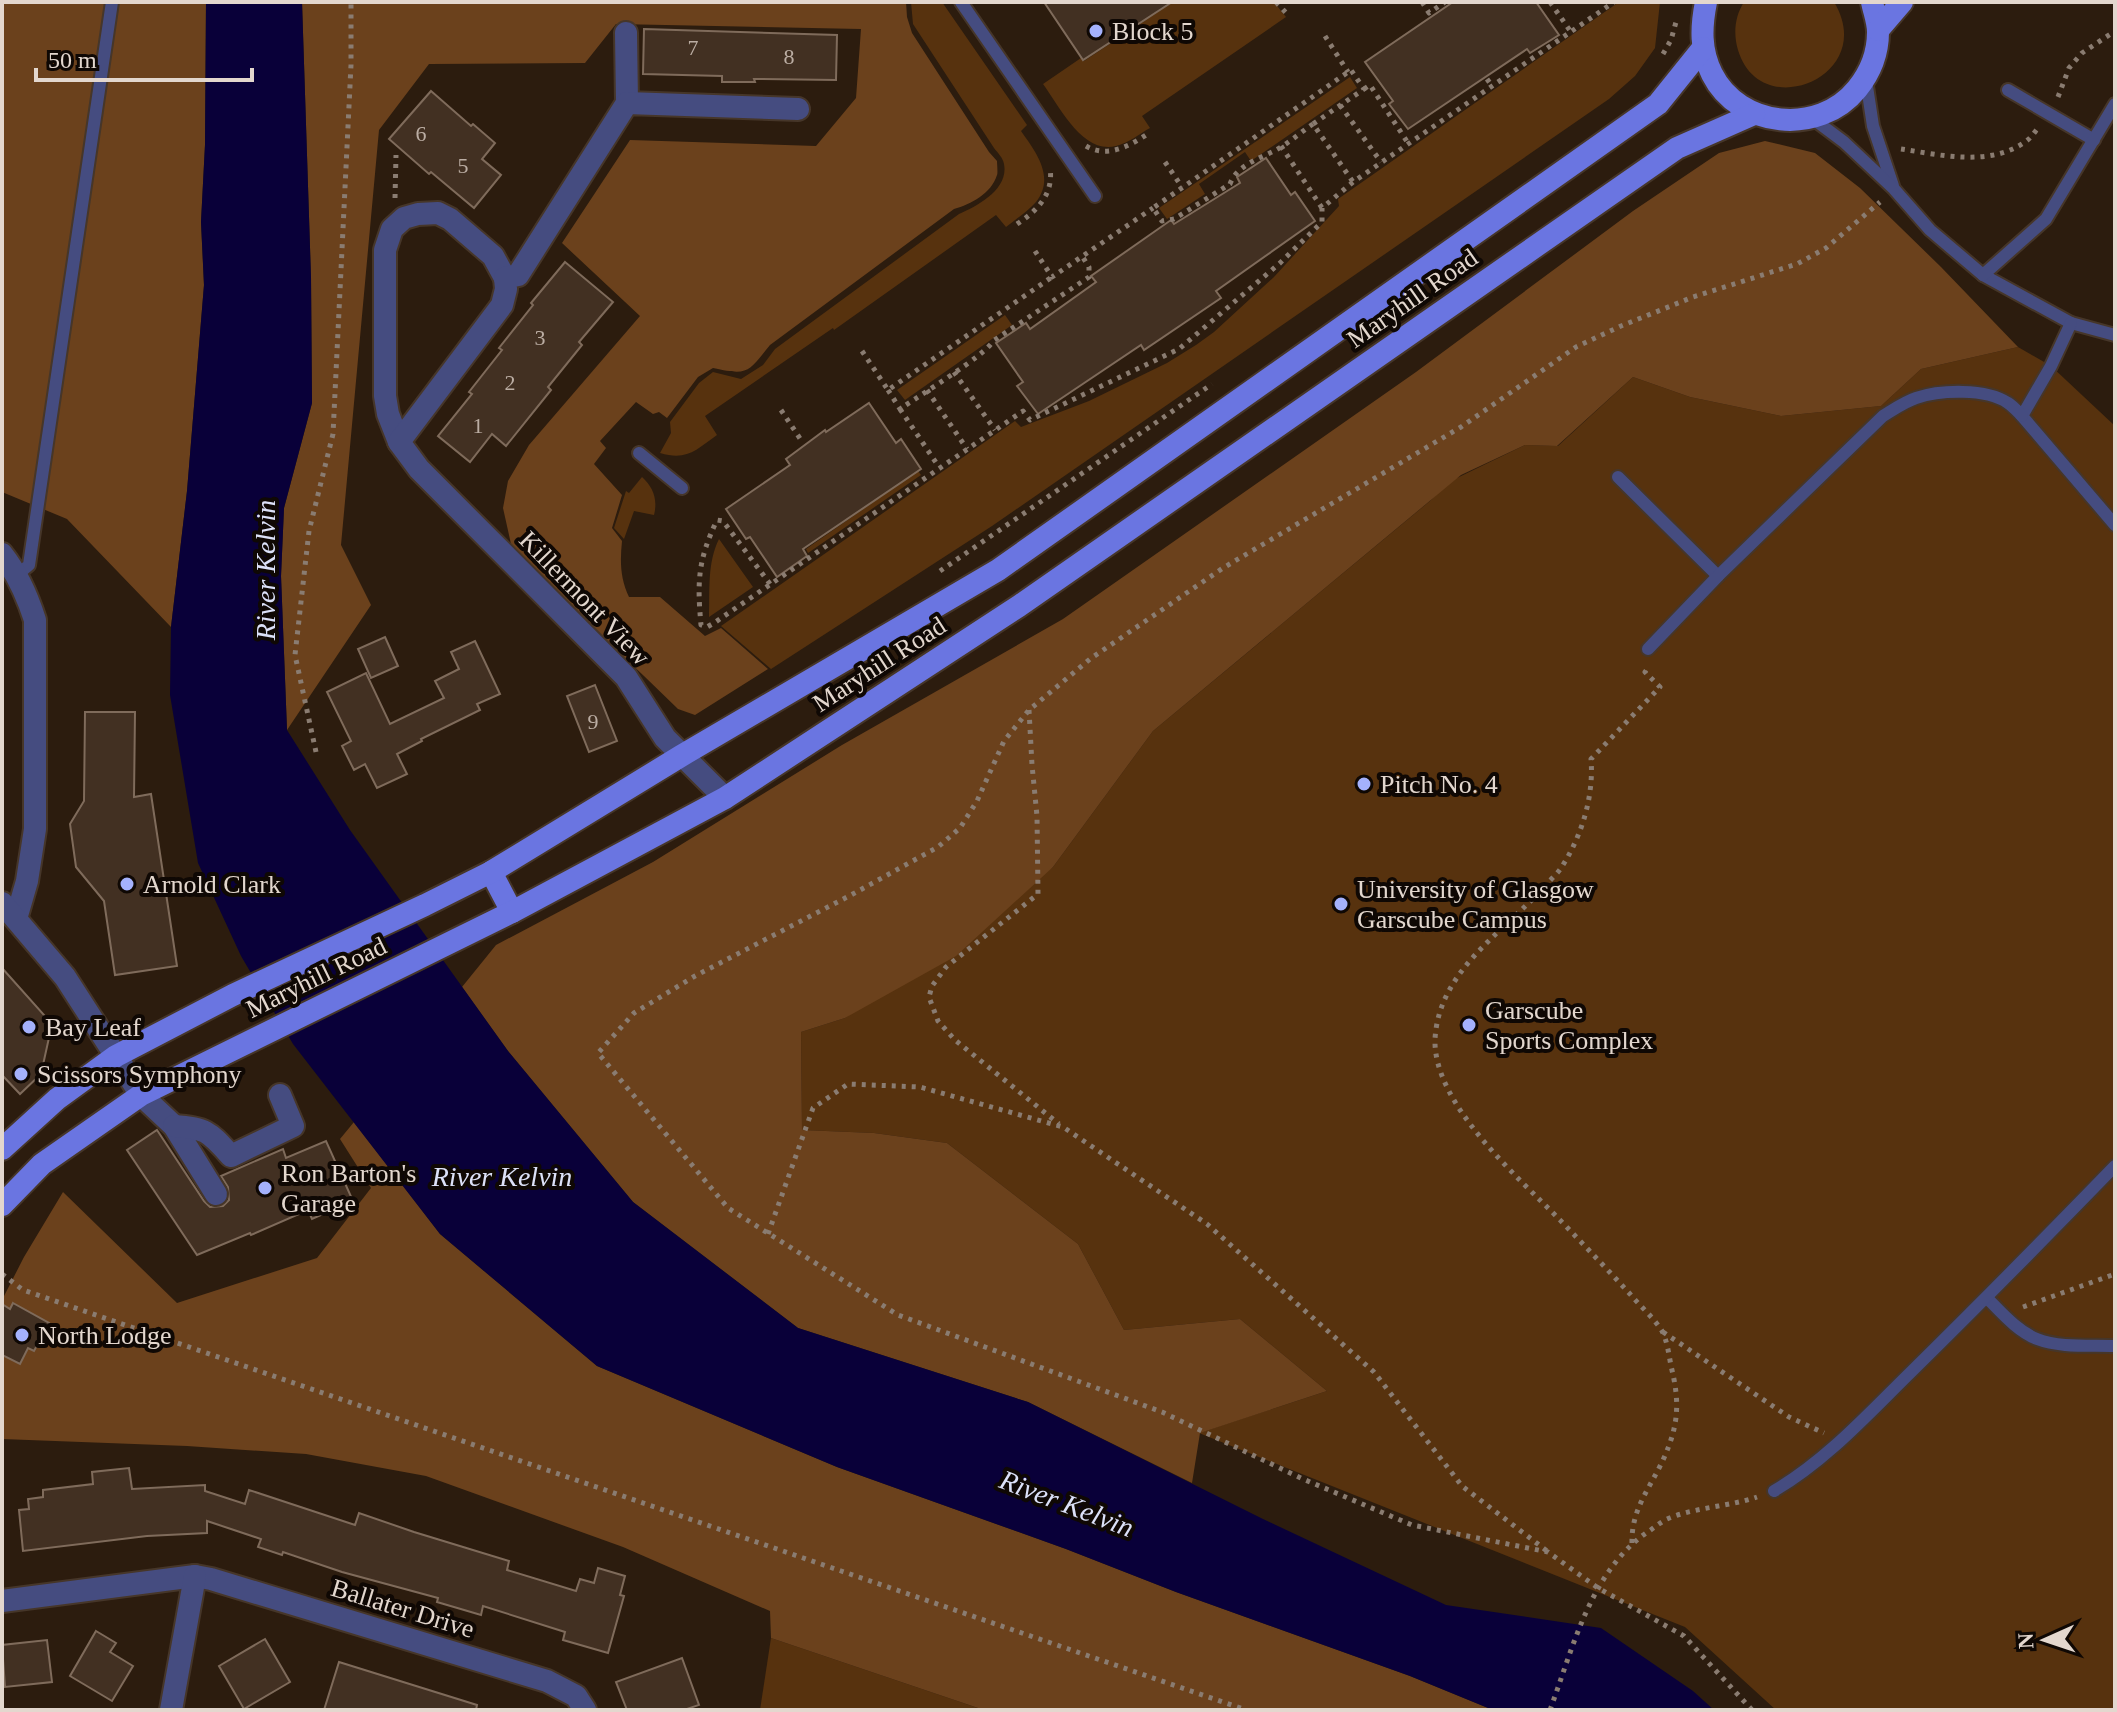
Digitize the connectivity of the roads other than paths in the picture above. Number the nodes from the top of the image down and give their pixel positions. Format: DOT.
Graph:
graph roads {
  1 [pos="112,2"];
  2 [pos="961,2"];
  3 [pos="1706,2"];
  4 [pos="1872,2"];
  5 [pos="1902,2"];
  6 [pos="1878,30"];
  7 [pos="626,33"];
  8 [pos="1703,48"];
  9 [pos="1865,78"];
  10 [pos="2008,90"];
  11 [pos="627,103"];
  12 [pos="2115,104"];
  13 [pos="798,109"];
  14 [pos="1754,114"];
  15 [pos="1812,118"];
  16 [pos="2094,140"];
  17 [pos="1894,189"];
  18 [pos="1095,196"];
  19 [pos="1983,275"];
  20 [pos="505,278"];
  21 [pos="2071,323"];
  22 [pos="2115,335"];
  23 [pos="2022,416"];
  24 [pos="399,442"];
  25 [pos="639,453"];
  26 [pos="1618,477"];
  27 [pos="682,488"];
  28 [pos="2115,525"];
  29 [pos="2,554"];
  30 [pos="17,575"];
  31 [pos="1718,576"];
  32 [pos="1648,649"];
  33 [pos="681,756"];
  34 [pos="725,798"];
  35 [pos="491,872"];
  36 [pos="9,911"];
  37 [pos="512,912"];
  38 [pos="116,1056"];
  39 [pos="141,1095"];
  40 [pos="280,1095"];
  41 [pos="174,1126"];
  42 [pos="2,1149"];
  43 [pos="2115,1166"];
  44 [pos="216,1194"];
  45 [pos="2,1205"];
  46 [pos="1987,1298"];
  47 [pos="2115,1346"];
  48 [pos="1774,1491"];
  49 [pos="195,1576"];
  50 [pos="2,1601"];
  51 [pos="171,1710"];
  52 [pos="585,1710"];
  1 -- 30 [label="lane"];
  2 -- 18 [label="lane"];
  3 -- 8 [label="main road"];
  4 -- 6 [label="main road"];
  5 -- 6 [label="main road"];
  6 -- 9 [label="main road"];
  7 -- 11 [label="street"];
  8 -- 14 [label="main road"];
  8 -- 33 [label="main road, Maryhill Road"];
  9 -- 15 [label="main road"];
  9 -- 17 [label="lane"];
  10 -- 16 [label="lane"];
  11 -- 13 [label="street"];
  11 -- 20 [label="street"];
  12 -- 16 [label="lane"];
  14 -- 15 [label="main road"];
  14 -- 34 [label="main road, Maryhill Road"];
  15 -- 17 [label="lane"];
  16 -- 19 [label="lane"];
  17 -- 19 [label="lane"];
  19 -- 21 [label="lane"];
  20 -- 24 [label="street"];
  20 -- 24 [label="street, Killermont View"];
  21 -- 22 [label="lane"];
  21 -- 23 [label="lane"];
  23 -- 28 [label="lane"];
  23 -- 31 [label="lane"];
  24 -- 33 [label="street, Killermont View"];
  25 -- 27 [label="lane"];
  26 -- 31 [label="lane"];
  29 -- 30 [label="street"];
  30 -- 36 [label="street"];
  31 -- 32 [label="lane"];
  33 -- 34 [label="street, Killermont View"];
  33 -- 35 [label="main road, Maryhill Road"];
  34 -- 37 [label="main road, Maryhill Road"];
  35 -- 37 [label="main road"];
  35 -- 38 [label="main road, Maryhill Road"];
  36 -- 38 [label="street"];
  37 -- 39 [label="main road, Maryhill Road"];
  38 -- 39 [label="street"];
  38 -- 42 [label="main road, Maryhill Road"];
  39 -- 41 [label="street"];
  39 -- 45 [label="main road, Maryhill Road"];
  40 -- 41 [label="street"];
  41 -- 44 [label="street"];
  43 -- 46 [label="lane"];
  46 -- 47 [label="lane"];
  46 -- 48 [label="lane"];
  49 -- 50 [label="street"];
  49 -- 51 [label="street"];
  49 -- 52 [label="street, Ballater Drive"];
}
